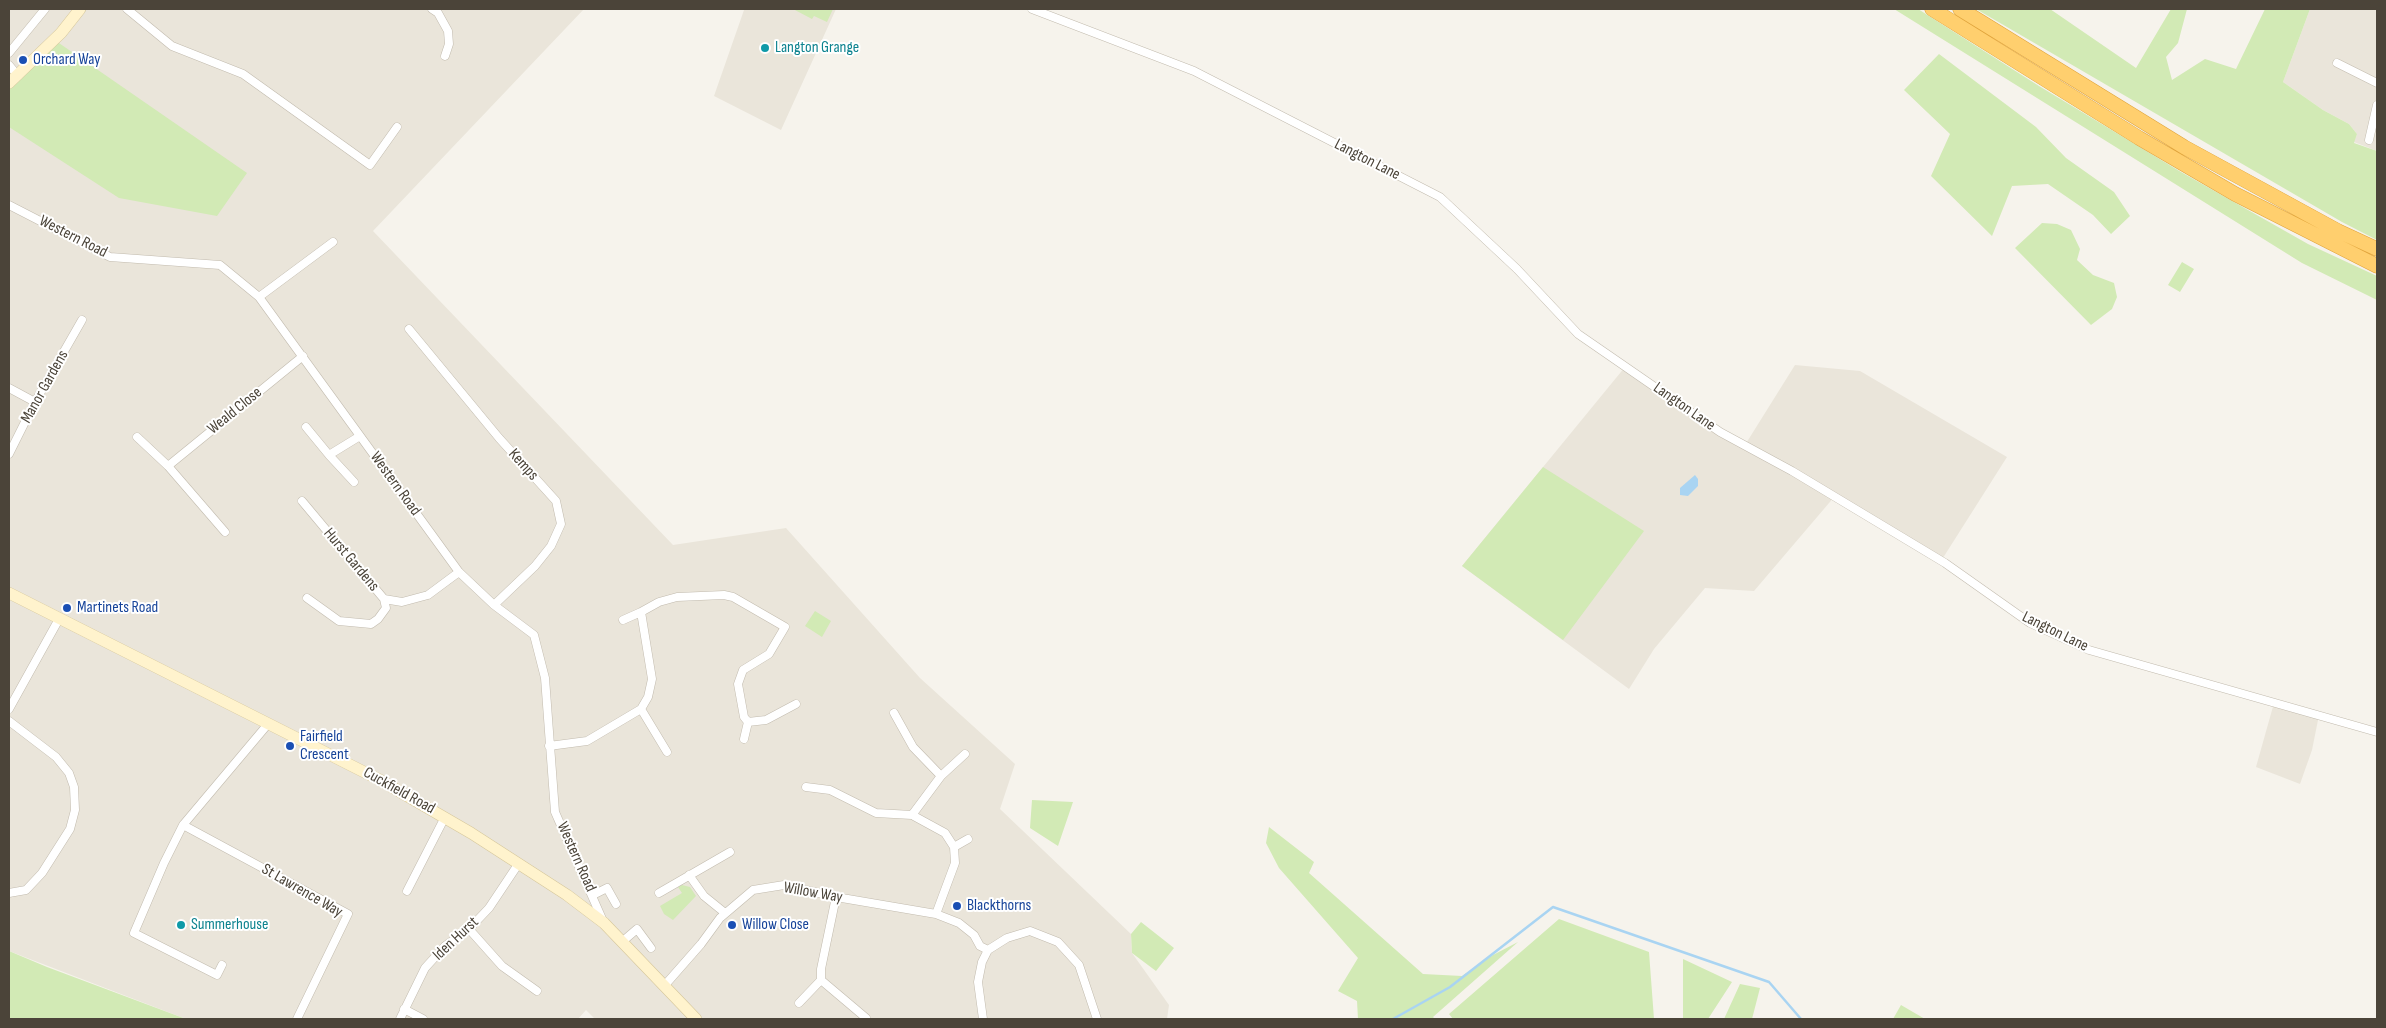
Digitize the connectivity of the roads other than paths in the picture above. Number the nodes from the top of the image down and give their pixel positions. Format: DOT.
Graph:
graph roads {
  1 [pos="45,9"];
  2 [pos="80,9"];
  3 [pos="127,9"];
  4 [pos="1032,9"];
  5 [pos="1932,9"];
  6 [pos="1960,9"];
  7 [pos="438,10"];
  8 [pos="9,53"];
  9 [pos="446,56"];
  10 [pos="2338,63"];
  11 [pos="9,65"];
  12 [pos="13,79"];
  13 [pos="2377,83"];
  14 [pos="2377,105"];
  15 [pos="397,127"];
  16 [pos="2369,140"];
  17 [pos="9,205"];
  18 [pos="334,242"];
  19 [pos="2377,249"];
  20 [pos="2377,266"];
  21 [pos="259,297"];
  22 [pos="82,320"];
  23 [pos="409,329"];
  24 [pos="303,356"];
  25 [pos="9,388"];
  26 [pos="35,402"];
  27 [pos="306,427"];
  28 [pos="360,436"];
  29 [pos="138,437"];
  30 [pos="9,454"];
  31 [pos="329,455"];
  32 [pos="168,466"];
  33 [pos="354,482"];
  34 [pos="302,501"];
  35 [pos="225,532"];
  36 [pos="459,572"];
  37 [pos="9,593"];
  38 [pos="307,598"];
  39 [pos="384,599"];
  40 [pos="494,605"];
  41 [pos="641,612"];
  42 [pos="59,619"];
  43 [pos="623,620"];
  44 [pos="785,627"];
  45 [pos="793,632"];
  46 [pos="792,703"];
  47 [pos="9,709"];
  48 [pos="641,710"];
  49 [pos="894,713"];
  50 [pos="9,721"];
  51 [pos="748,722"];
  52 [pos="268,724"];
  53 [pos="2377,732"];
  54 [pos="744,738"];
  55 [pos="549,746"];
  56 [pos="667,752"];
  57 [pos="965,754"];
  58 [pos="941,776"];
  59 [pos="806,787"];
  60 [pos="912,815"];
  61 [pos="445,816"];
  62 [pos="183,825"];
  63 [pos="968,839"];
  64 [pos="954,847"];
  65 [pos="730,852"];
  66 [pos="519,863"];
  67 [pos="689,876"];
  68 [pos="407,891"];
  69 [pos="9,893"];
  70 [pos="659,893"];
  71 [pos="593,895"];
  72 [pos="836,897"];
  73 [pos="616,904"];
  74 [pos="725,913"];
  75 [pos="936,914"];
  76 [pos="604,923"];
  77 [pos="470,929"];
  78 [pos="623,941"];
  79 [pos="651,948"];
  80 [pos="988,950"];
  81 [pos="222,965"];
  82 [pos="821,980"];
  83 [pos="665,985"];
  84 [pos="537,991"];
  85 [pos="799,1003"];
  86 [pos="404,1009"];
  87 [pos="873,1012"];
  88 [pos="297,1019"];
  89 [pos="400,1019"];
  90 [pos="423,1019"];
  91 [pos="696,1019"];
  92 [pos="865,1019"];
  93 [pos="983,1019"];
  94 [pos="1097,1019"];
  1 -- 8 [label="street"];
  2 -- 12 [label="street"];
  3 -- 15 [label="street"];
  4 -- 53 [label="street, Langton Lane"];
  5 -- 20 [label="highway"];
  6 -- 19 [label="highway"];
  7 -- 9 [label="street"];
  10 -- 13 [label="street"];
  11 -- 12 [label="street"];
  14 -- 16 [label="street"];
  17 -- 21 [label="street, Western Road"];
  18 -- 21 [label="street"];
  21 -- 24 [label="street, Western Road"];
  22 -- 26 [label="street, Manor Gardens"];
  23 -- 40 [label="street, Kemps"];
  24 -- 28 [label="street, Western Road"];
  24 -- 32 [label="street, Weald Close"];
  25 -- 26 [label="street"];
  26 -- 30 [label="street, Manor Gardens"];
  27 -- 31 [label="street"];
  28 -- 31 [label="street"];
  28 -- 36 [label="street, Western Road"];
  29 -- 32 [label="street"];
  31 -- 33 [label="street"];
  32 -- 35 [label="street"];
  34 -- 39 [label="street, Hurst Gardens"];
  36 -- 39 [label="street, Hurst Gardens"];
  36 -- 40 [label="street, Western Road"];
  37 -- 42 [label="street, Cuckfield Road"];
  38 -- 39 [label="street"];
  40 -- 55 [label="street, Western Road"];
  41 -- 43 [label="street"];
  41 -- 44 [label="street"];
  41 -- 48 [label="street"];
  42 -- 47 [label="street"];
  42 -- 52 [label="street, Cuckfield Road"];
  44 -- 45 [label="street"];
  44 -- 51 [label="street"];
  46 -- 51 [label="street"];
  48 -- 55 [label="street"];
  48 -- 56 [label="street"];
  49 -- 58 [label="street"];
  50 -- 69 [label="street"];
  51 -- 54 [label="street"];
  52 -- 61 [label="street, Cuckfield Road"];
  52 -- 62 [label="street"];
  55 -- 71 [label="street, Western Road"];
  57 -- 58 [label="street"];
  58 -- 60 [label="street"];
  59 -- 60 [label="street"];
  60 -- 64 [label="street"];
  61 -- 66 [label="street, Cuckfield Road"];
  61 -- 68 [label="street"];
  62 -- 81 [label="street"];
  62 -- 88 [label="street, St Lawrence Way"];
  63 -- 64 [label="street"];
  64 -- 75 [label="street"];
  65 -- 67 [label="street"];
  66 -- 76 [label="street, Cuckfield Road"];
  66 -- 77 [label="street, Iden Hurst"];
  67 -- 70 [label="street"];
  67 -- 74 [label="street"];
  71 -- 73 [label="street"];
  71 -- 76 [label="street, Western Road"];
  72 -- 74 [label="street, Willow Way"];
  72 -- 75 [label="street, Willow Way"];
  72 -- 82 [label="street"];
  74 -- 83 [label="street, Willow Way"];
  75 -- 80 [label="street, Willow Way"];
  76 -- 78 [label="street, Cuckfield Road"];
  77 -- 84 [label="street"];
  77 -- 86 [label="street, Iden Hurst"];
  78 -- 79 [label="street"];
  78 -- 83 [label="street, Cuckfield Road"];
  80 -- 93 [label="street"];
  80 -- 94 [label="street"];
  82 -- 85 [label="street"];
  82 -- 92 [label="street"];
  83 -- 91 [label="street, Cuckfield Road"];
  86 -- 89 [label="street, Iden Hurst"];
  86 -- 90 [label="street"];
  87 -- 92 [label="street"];
}
